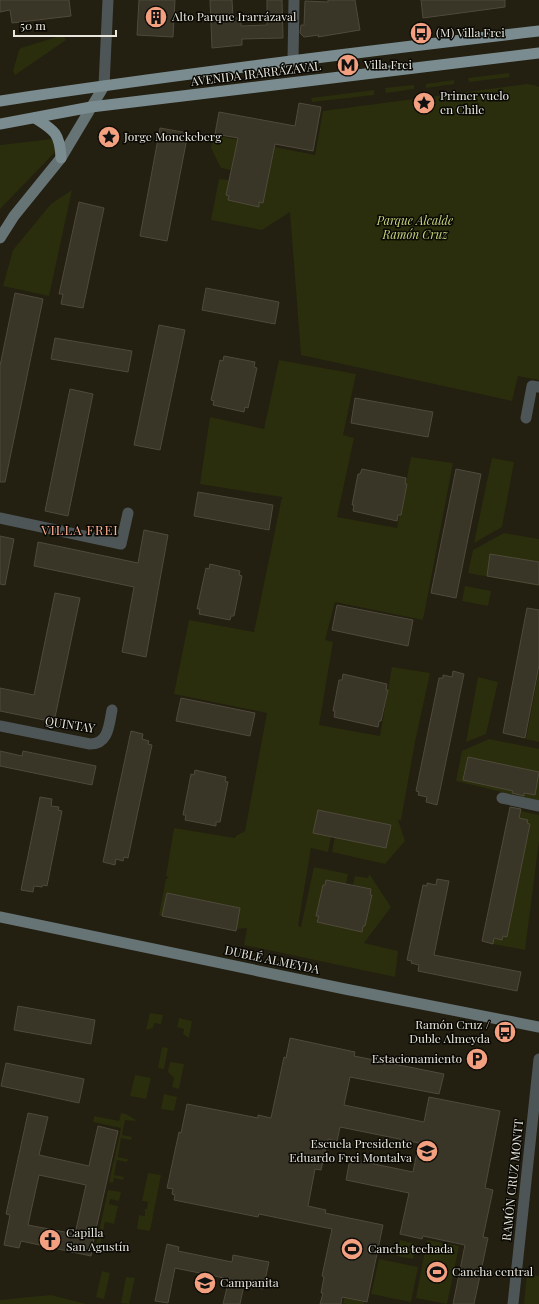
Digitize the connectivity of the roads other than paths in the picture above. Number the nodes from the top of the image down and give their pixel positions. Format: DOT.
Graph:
graph roads {
  1 [pos="108,0"];
  2 [pos="294,0"];
  3 [pos="539,31"];
  4 [pos="539,53"];
  5 [pos="294,61"];
  6 [pos="104,86"];
  7 [pos="0,101"];
  8 [pos="91,107"];
  9 [pos="34,118"];
  10 [pos="0,124"];
  11 [pos="61,158"];
  12 [pos="0,238"];
  13 [pos="539,387"];
  14 [pos="526,418"];
  15 [pos="128,513"];
  16 [pos="0,518"];
  17 [pos="112,710"];
  18 [pos="0,726"];
  19 [pos="502,798"];
  20 [pos="539,806"];
  21 [pos="0,917"];
  22 [pos="539,1027"];
  23 [pos="539,1059"];
  24 [pos="513,1304"];
  1 -- 6 [label="street"];
  2 -- 5 [label="street"];
  3 -- 5 [label="main road, AVENIDA IRARRÁZAVAL"];
  4 -- 8 [label="main road, AVENIDA IRARRÁZAVAL"];
  5 -- 6 [label="main road, AVENIDA IRARRÁZAVAL"];
  6 -- 7 [label="main road, AVENIDA IRARRÁZAVAL"];
  6 -- 8 [label="main road"];
  8 -- 9 [label="main road, AVENIDA IRARRÁZAVAL"];
  8 -- 11 [label="main road"];
  9 -- 10 [label="main road, AVENIDA IRARRÁZAVAL"];
  9 -- 11 [label="main road"];
  11 -- 12 [label="main road"];
  13 -- 14 [label="street"];
  15 -- 16 [label="street"];
  17 -- 18 [label="street, QUINTAY"];
  19 -- 20 [label="street"];
  21 -- 22 [label="main road, DUBLÉ ALMEYDA"];
  23 -- 24 [label="street, RAMÓN CRUZ MONTT"];
}
